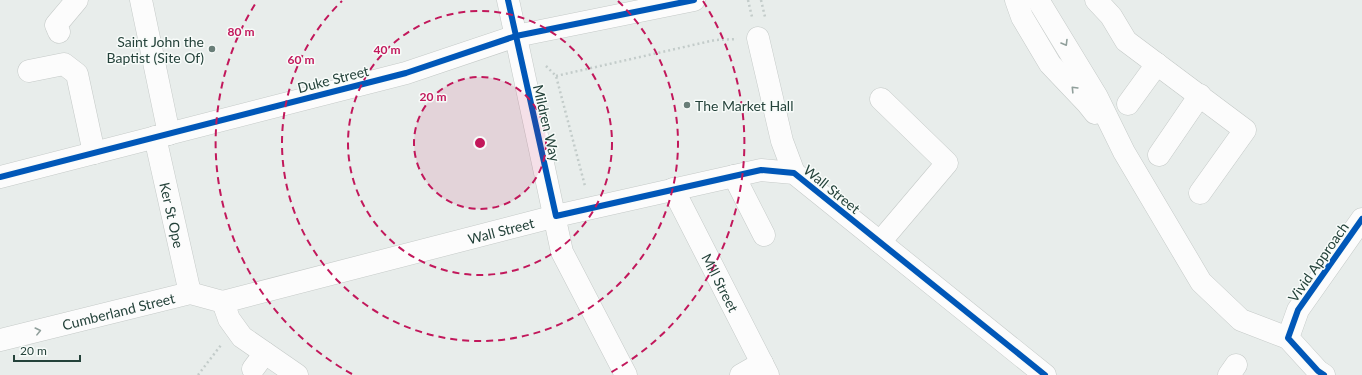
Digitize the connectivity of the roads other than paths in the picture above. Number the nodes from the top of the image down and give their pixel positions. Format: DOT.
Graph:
graph roads {
  1 [pos="77,0"];
  2 [pos="141,0"];
  3 [pos="508,0"];
  4 [pos="694,0"];
  5 [pos="1016,0"];
  6 [pos="1038,0"];
  7 [pos="1096,0"];
  8 [pos="662,4"];
  9 [pos="59,32"];
  10 [pos="516,36"];
  11 [pos="758,38"];
  12 [pos="1157,64"];
  13 [pos="29,71"];
  14 [pos="1200,96"];
  15 [pos="881,99"];
  16 [pos="1128,104"];
  17 [pos="162,136"];
  18 [pos="1124,152"];
  19 [pos="94,153"];
  20 [pos="1159,154"];
  21 [pos="794,173"];
  22 [pos="734,176"];
  23 [pos="0,177"];
  24 [pos="673,189"];
  25 [pos="1200,193"];
  26 [pos="556,216"];
  27 [pos="1362,219"];
  28 [pos="764,235"];
  29 [pos="880,242"];
  30 [pos="190,293"];
  31 [pos="223,302"];
  32 [pos="1288,338"];
  33 [pos="0,340"];
  34 [pos="765,369"];
  35 [pos="297,375"];
  36 [pos="626,375"];
  37 [pos="740,375"];
  38 [pos="1045,375"];
  39 [pos="1324,375"];
  1 -- 9 [label="street"];
  2 -- 17 [label="street, Ker St Ope"];
  3 -- 10 [label="street, Mildren Way"];
  4 -- 8 [label="street, Duke Street"];
  18 -- 5 [label="street, one-way"];
  6 -- 18 [label="street, one-way"];
  7 -- 12 [label="street"];
  8 -- 10 [label="street, Duke Street"];
  10 -- 17 [label="street, Duke Street"];
  10 -- 26 [label="street, Mildren Way"];
  11 -- 21 [label="street"];
  12 -- 14 [label="street"];
  12 -- 16 [label="street"];
  13 -- 19 [label="street"];
  14 -- 20 [label="street"];
  14 -- 25 [label="street"];
  15 -- 29 [label="street"];
  17 -- 19 [label="street, Duke Street"];
  17 -- 30 [label="street, Ker St Ope"];
  18 -- 32 [label="street"];
  19 -- 23 [label="street, Duke Street"];
  21 -- 22 [label="street, Wall Street"];
  21 -- 29 [label="street, Wall Street"];
  22 -- 24 [label="street, Wall Street"];
  22 -- 28 [label="street"];
  24 -- 26 [label="street, Wall Street"];
  24 -- 34 [label="street, Mill Street"];
  26 -- 31 [label="street, Wall Street"];
  26 -- 36 [label="street, Mildren Way"];
  27 -- 32 [label="street, Vivid Approach"];
  29 -- 38 [label="street, Wall Street"];
  30 -- 31 [label="street"];
  33 -- 30 [label="street, Cumberland Street, one-way"];
  31 -- 35 [label="street"];
  32 -- 39 [label="street"];
  34 -- 37 [label="street"];
}
